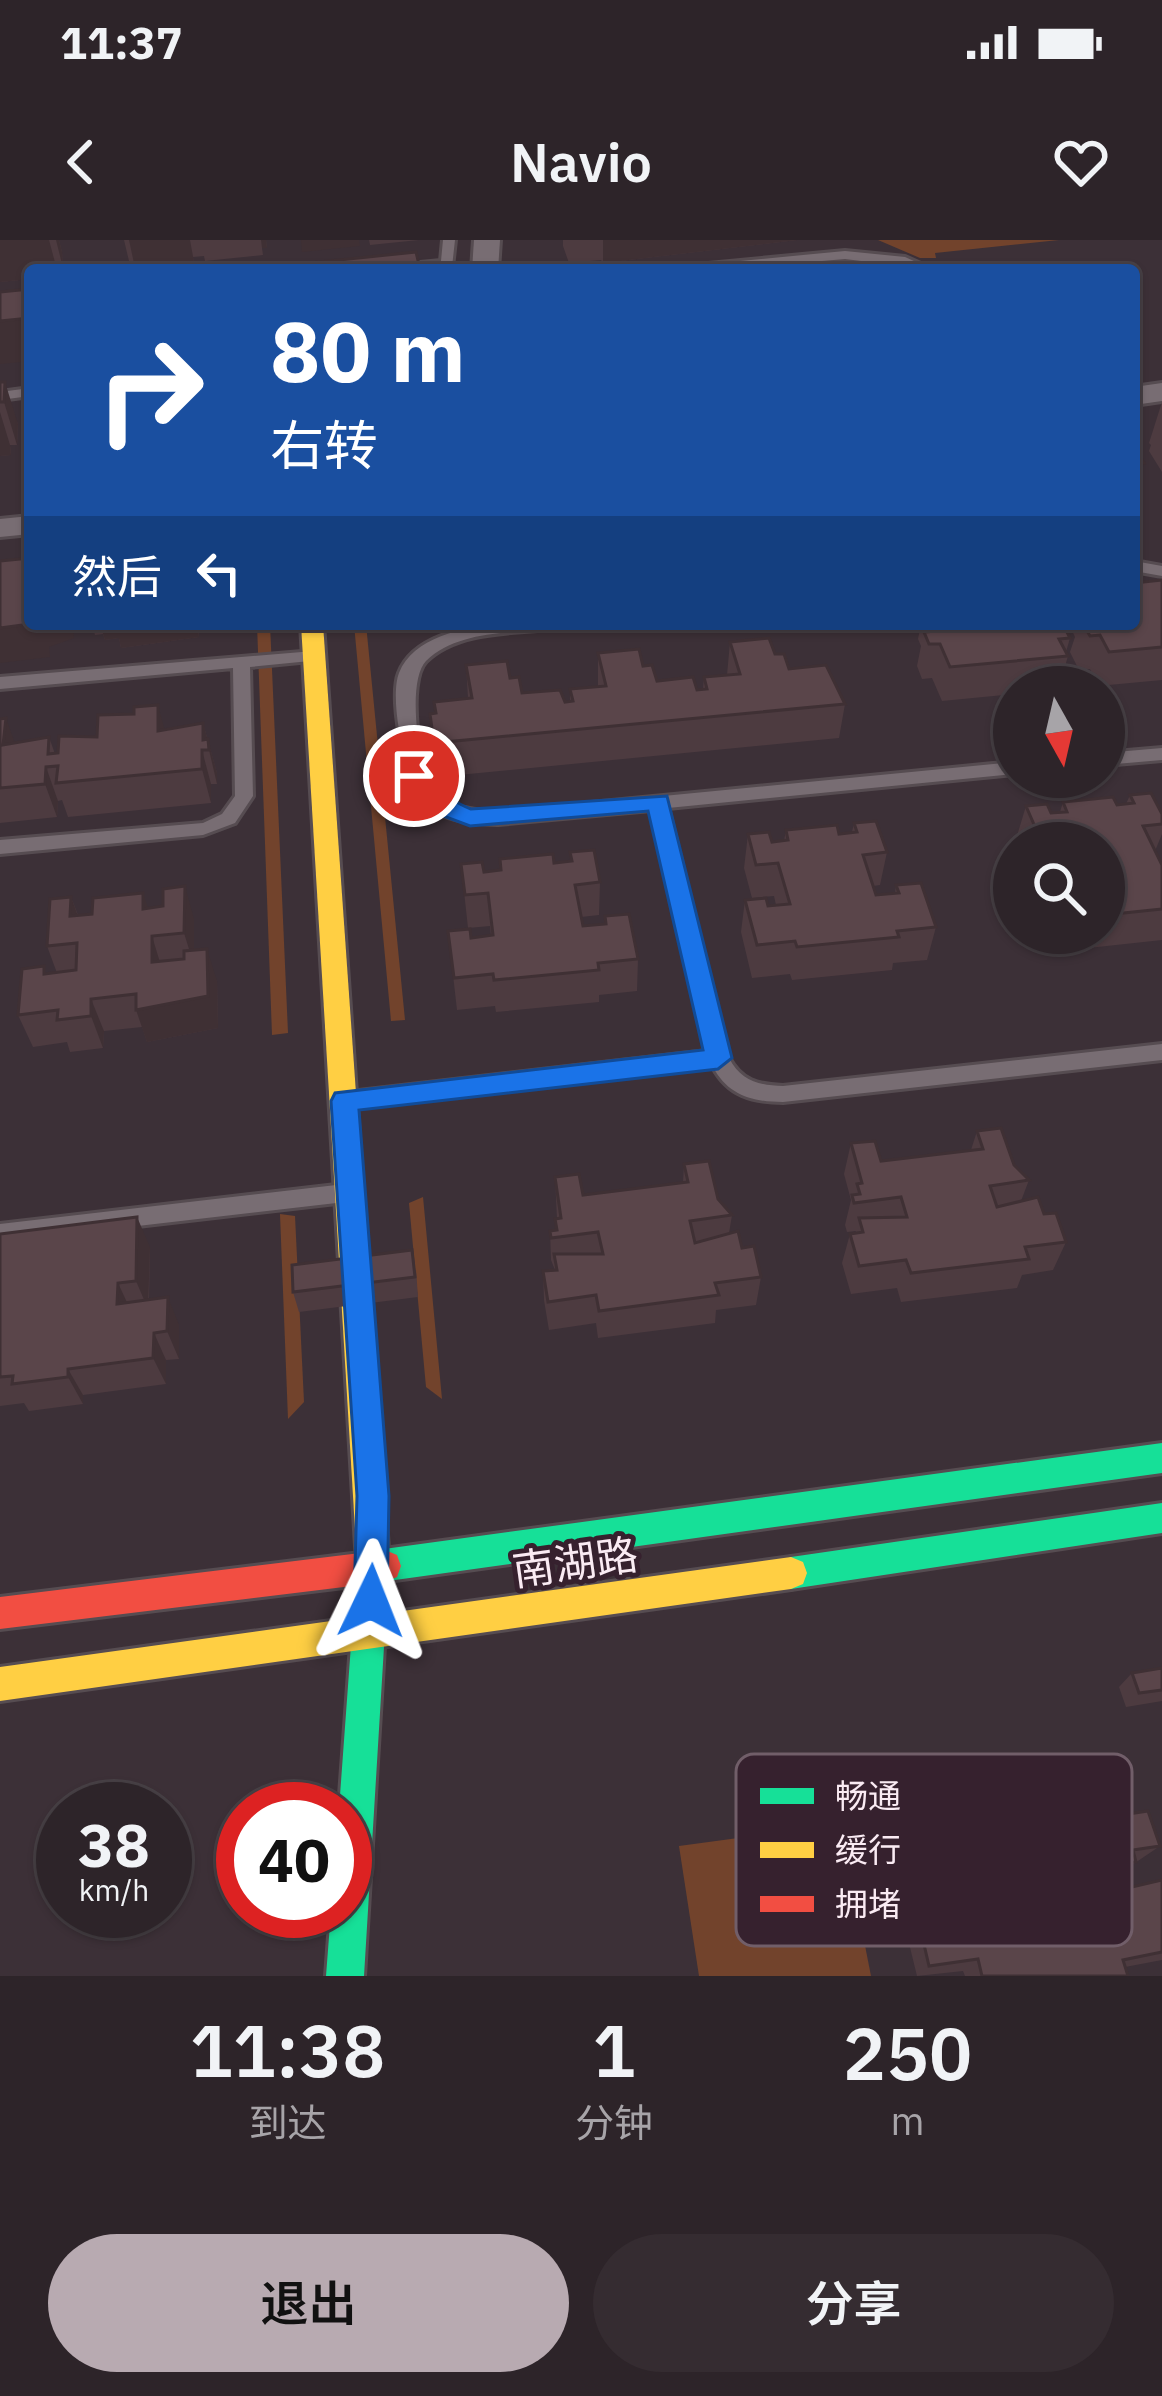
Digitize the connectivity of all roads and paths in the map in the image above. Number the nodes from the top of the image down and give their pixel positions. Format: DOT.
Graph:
graph roads {
  1 [pos="873,246"];
  2 [pos="734,264"];
  3 [pos="915,264"];
  4 [pos="312,630"];
  5 [pos="507,630"];
  6 [pos="314,656"];
  7 [pos="241,662"];
  8 [pos="0,683"];
  9 [pos="1162,754"];
  10 [pos="1125,757"];
  11 [pos="993,770"];
  12 [pos="658,802"];
  13 [pos="0,847"];
  14 [pos="1162,1052"];
  15 [pos="718,1058"];
  16 [pos="345,1101"];
  17 [pos="351,1192"];
  18 [pos="0,1233"];
  19 [pos="1162,1458"];
  20 [pos="1162,1518"];
  21 [pos="374,1568"];
  22 [pos="0,1613"];
  23 [pos="368,1635"];
  24 [pos="0,1684"];
  25 [pos="345,1976"];
  1 -- 2 [label="lane"];
  1 -- 3 [label="lane"];
  4 -- 6 [label="main road"];
  5 -- 12 [label="lane"];
  6 -- 7 [label="lane"];
  6 -- 16 [label="main road"];
  7 -- 8 [label="lane"];
  7 -- 13 [label="lane"];
  9 -- 10 [label="lane"];
  11 -- 12 [label="lane"];
  12 -- 15 [label="lane"];
  14 -- 15 [label="lane"];
  15 -- 16 [label="lane"];
  16 -- 17 [label="main road"];
  17 -- 18 [label="lane"];
  17 -- 21 [label="main road"];
  19 -- 21 [label="main road, 南湖路"];
  20 -- 23 [label="main road, 南湖路"];
  21 -- 22 [label="main road, 南湖路"];
  21 -- 23 [label="main road"];
  23 -- 24 [label="main road, 南湖路"];
  23 -- 25 [label="main road"];
}
